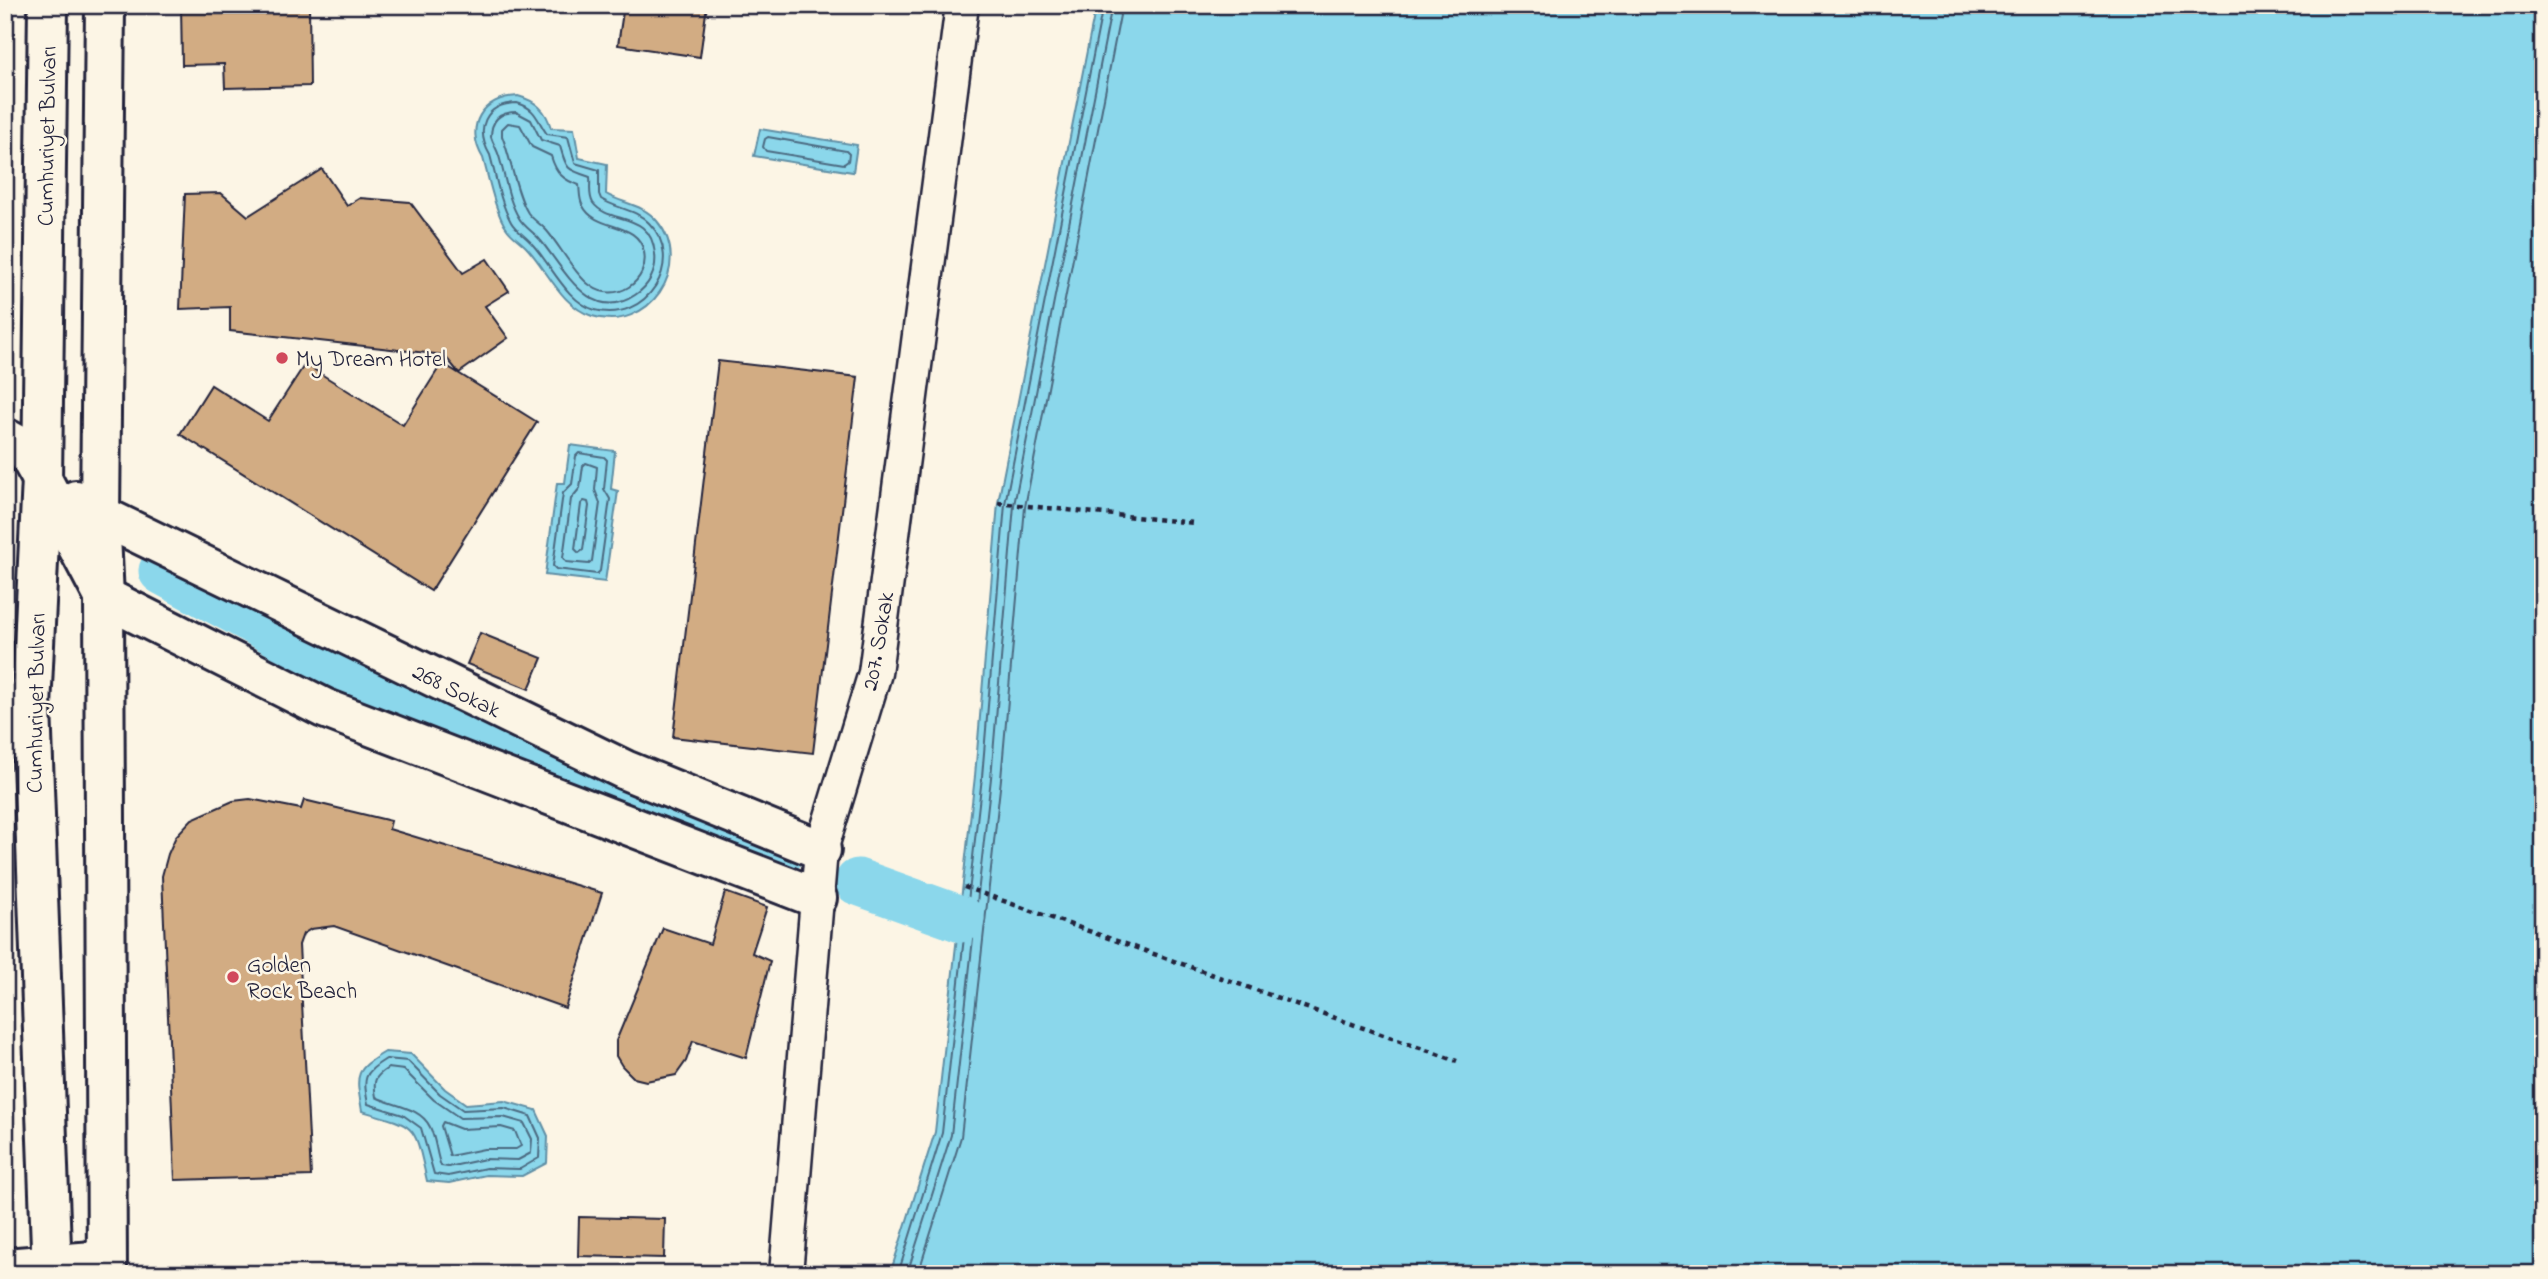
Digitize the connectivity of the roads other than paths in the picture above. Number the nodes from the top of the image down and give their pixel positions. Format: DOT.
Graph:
graph roads {
  1 [pos="48,5"];
  2 [pos="105,5"];
  3 [pos="962,5"];
  4 [pos="5,438"];
  5 [pos="42,479"];
  6 [pos="100,515"];
  7 [pos="104,597"];
  8 [pos="821,850"];
  9 [pos="817,898"];
  10 [pos="106,1267"];
  11 [pos="5,1268"];
  12 [pos="52,1269"];
  13 [pos="786,1274"];
  1 -- 5 [label="main road, Cumhuriyet Bulvarı"];
  2 -- 6 [label="main road"];
  3 -- 8 [label="street, 207. Sokak"];
  4 -- 5 [label="main road"];
  5 -- 6 [label="main road, 268 Sokak"];
  5 -- 7 [label="main road"];
  5 -- 12 [label="main road, Cumhuriyet Bulvarı"];
  6 -- 7 [label="main road"];
  6 -- 8 [label="main road, 268 Sokak"];
  7 -- 9 [label="main road"];
  7 -- 10 [label="main road"];
  8 -- 9 [label="street, 207. Sokak"];
  9 -- 13 [label="street, 207. Sokak"];
  10 -- 12 [label="main road"];
  11 -- 12 [label="main road"];
}
